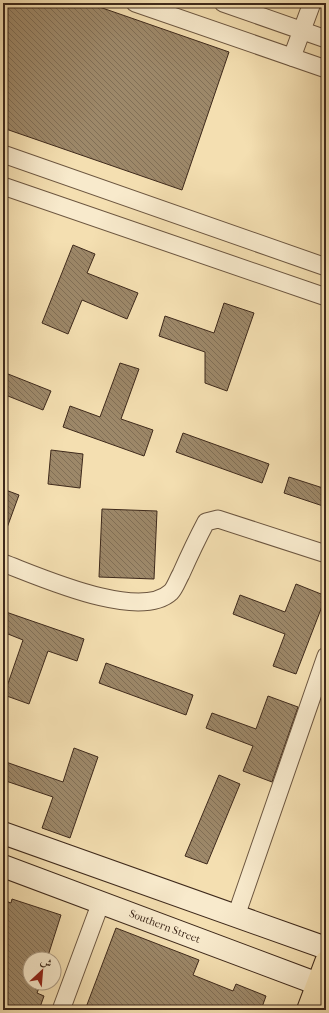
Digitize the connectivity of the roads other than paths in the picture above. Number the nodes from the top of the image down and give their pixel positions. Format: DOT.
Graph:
graph roads {
  1 [pos="135,3"];
  2 [pos="223,3"];
  3 [pos="312,3"];
  4 [pos="301,30"];
  5 [pos="326,39"];
  6 [pos="292,57"];
  7 [pos="326,69"];
  8 [pos="3,154"];
  9 [pos="3,186"];
  10 [pos="326,267"];
  11 [pos="326,297"];
  12 [pos="326,554"];
  13 [pos="3,563"];
  14 [pos="326,656"];
  15 [pos="3,833"];
  16 [pos="3,866"];
  17 [pos="101,902"];
  18 [pos="236,916"];
  19 [pos="326,948"];
  20 [pos="326,962"];
  21 [pos="322,986"];
  22 [pos="61,1010"];
  23 [pos="308,1010"];
  1 -- 6 [label="street"];
  2 -- 4 [label="street"];
  3 -- 4 [label="street"];
  4 -- 5 [label="street"];
  4 -- 6 [label="street"];
  6 -- 7 [label="street"];
  8 -- 10 [label="street"];
  9 -- 11 [label="street"];
  12 -- 13 [label="street"];
  14 -- 18 [label="street"];
  15 -- 18 [label="main road"];
  16 -- 17 [label="main road, Southern Street"];
  17 -- 21 [label="main road, Southern Street"];
  17 -- 22 [label="street"];
  18 -- 19 [label="main road"];
  20 -- 21 [label="highway"];
  21 -- 23 [label="highway"];
}
